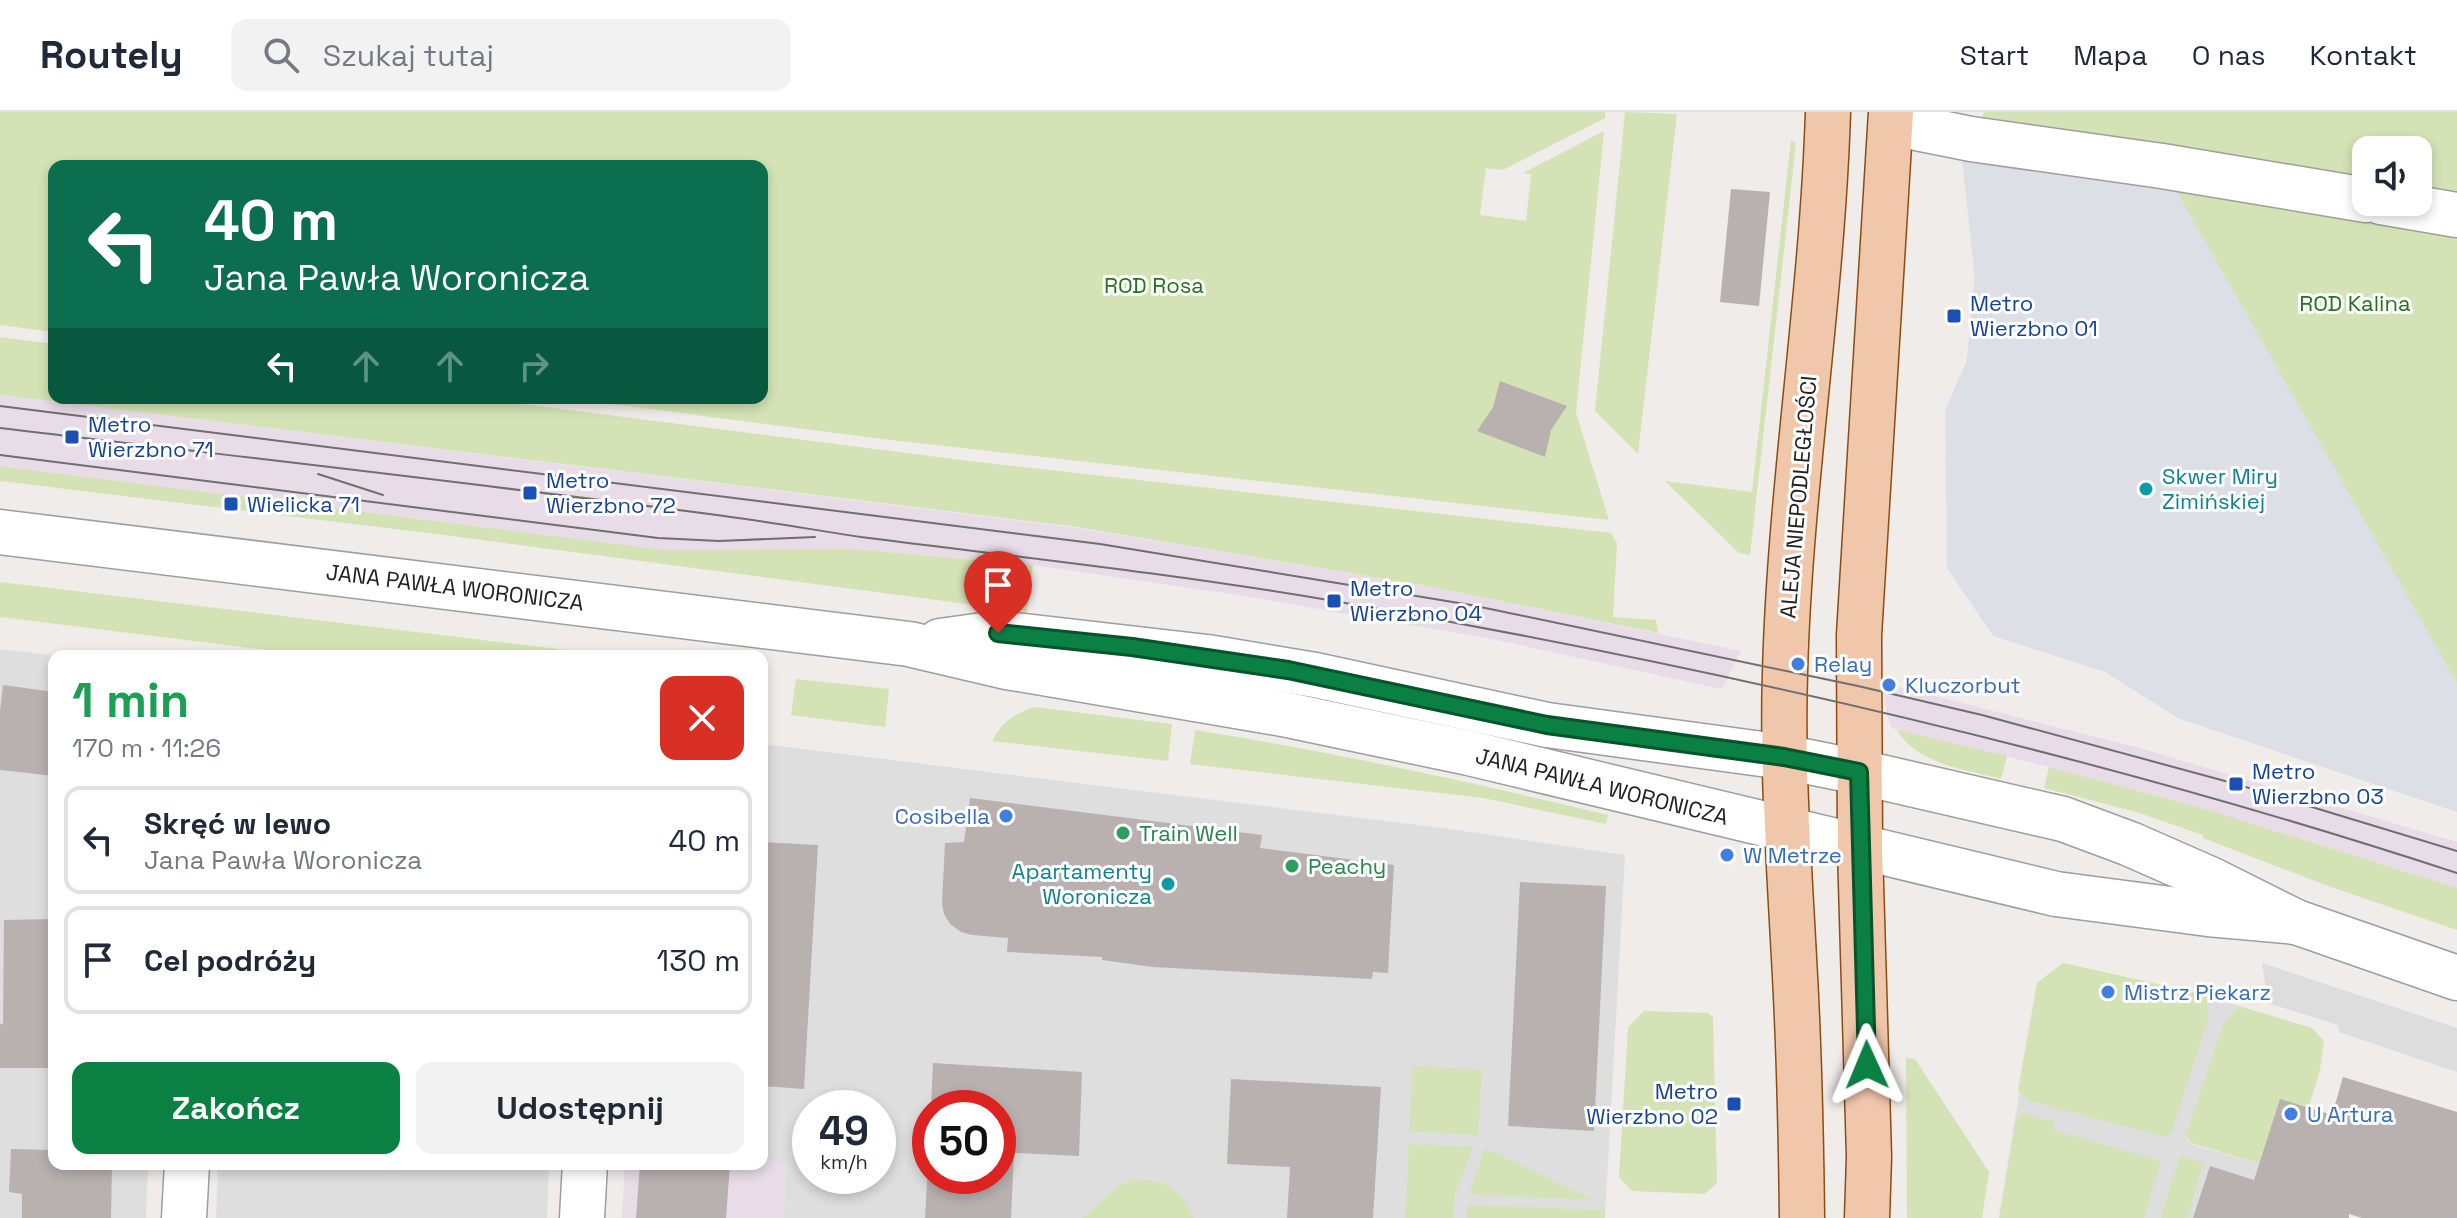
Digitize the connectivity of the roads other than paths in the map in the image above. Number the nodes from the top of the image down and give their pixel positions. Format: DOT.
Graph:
graph roads {
  1 [pos="1828,112"];
  2 [pos="1891,118"];
  3 [pos="2352,198"];
  4 [pos="2432,211"];
  5 [pos="2457,215"];
  6 [pos="0,532"];
  7 [pos="909,644"];
  8 [pos="1784,757"];
  9 [pos="1859,772"];
  10 [pos="1787,830"];
  11 [pos="1860,849"];
  12 [pos="2296,922"];
  13 [pos="2457,978"];
  14 [pos="187,1170"];
  15 [pos="585,1170"];
  16 [pos="184,1218"];
  17 [pos="582,1218"];
  18 [pos="1802,1218"];
  19 [pos="1867,1218"];
  1 -- 8 [label="main road, ALEJA NIEPODLEGŁOŚCI"];
  2 -- 3 [label="street"];
  2 -- 9 [label="main road"];
  4 -- 5 [label="street"];
  6 -- 7 [label="street, JANA PAWŁA WORONICZA"];
  7 -- 8 [label="street, JANA PAWŁA WORONICZA"];
  7 -- 10 [label="street, JANA PAWŁA WORONICZA"];
  8 -- 9 [label="street, JANA PAWŁA WORONICZA"];
  8 -- 10 [label="main road, ALEJA NIEPODLEGŁOŚCI"];
  9 -- 11 [label="main road"];
  9 -- 12 [label="street, JANA PAWŁA WORONICZA"];
  10 -- 11 [label="street, JANA PAWŁA WORONICZA"];
  10 -- 18 [label="main road, ALEJA NIEPODLEGŁOŚCI"];
  11 -- 12 [label="street, JANA PAWŁA WORONICZA"];
  11 -- 19 [label="main road"];
  12 -- 13 [label="street, JANA PAWŁA WORONICZA"];
  14 -- 16 [label="street"];
  15 -- 17 [label="street"];
}
